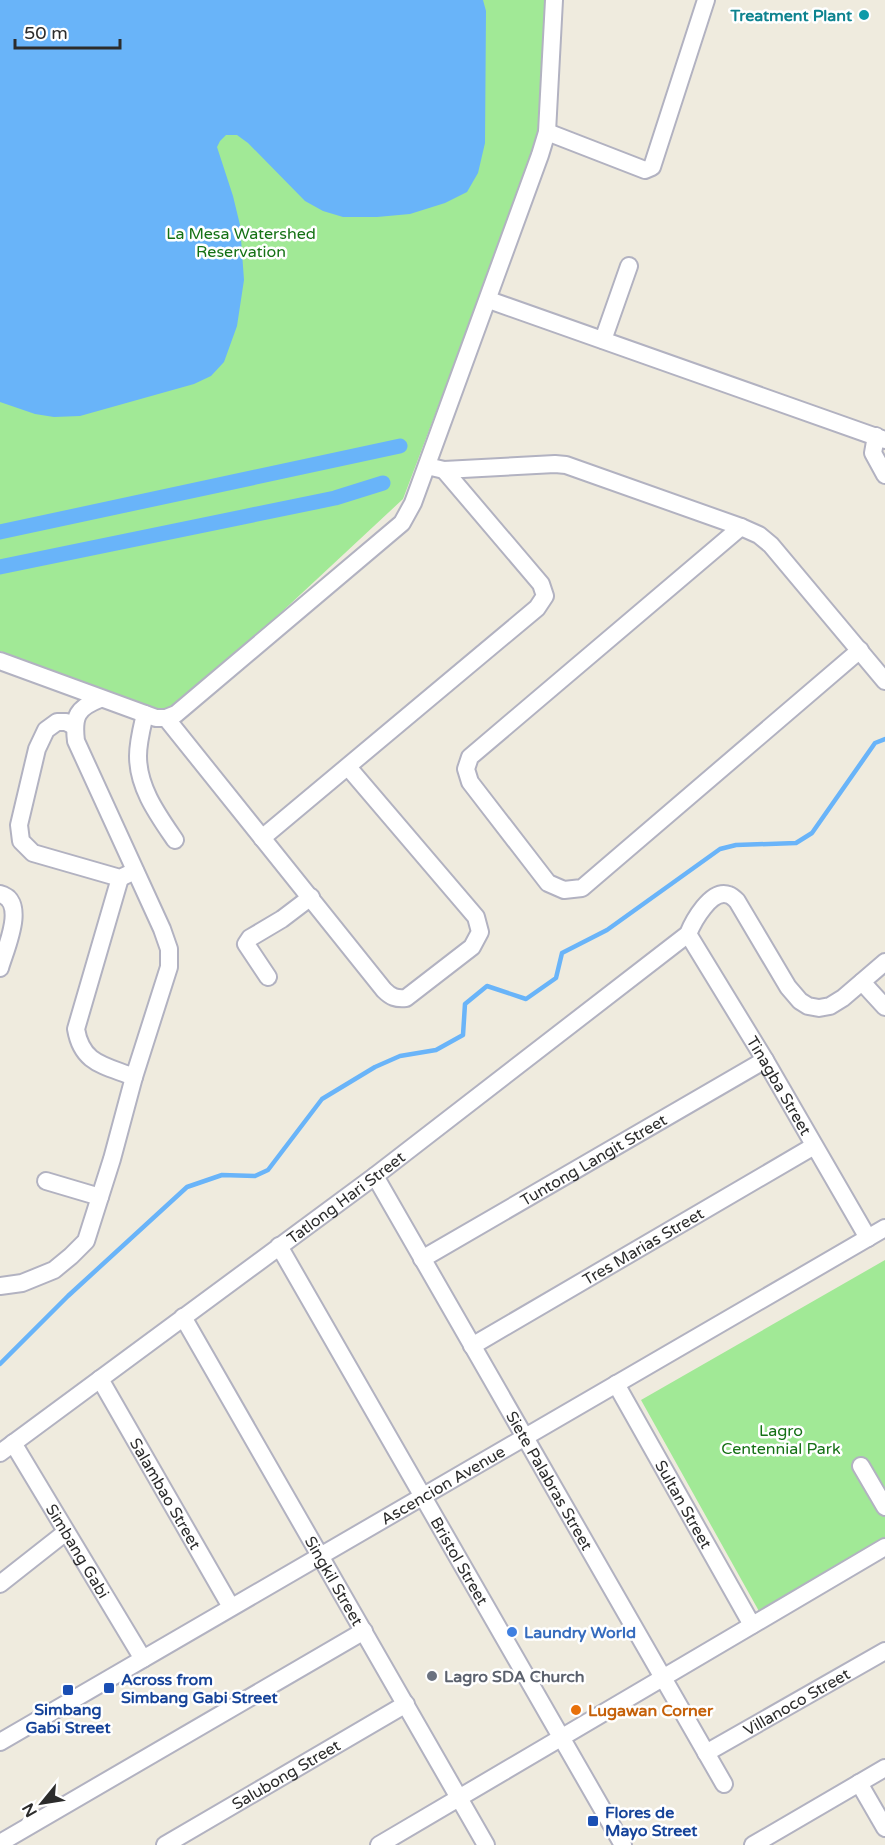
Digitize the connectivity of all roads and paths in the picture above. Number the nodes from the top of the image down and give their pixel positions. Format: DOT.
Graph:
graph roads {
  1 [pos="554,0"];
  2 [pos="706,0"];
  3 [pos="547,132"];
  4 [pos="629,266"];
  5 [pos="489,300"];
  6 [pos="603,340"];
  7 [pos="880,438"];
  8 [pos="427,466"];
  9 [pos="444,470"];
  10 [pos="885,475"];
  11 [pos="741,527"];
  12 [pos="860,650"];
  13 [pos="0,661"];
  14 [pos="885,681"];
  15 [pos="100,699"];
  16 [pos="145,714"];
  17 [pos="165,718"];
  18 [pos="74,726"];
  19 [pos="348,767"];
  20 [pos="262,838"];
  21 [pos="175,840"];
  22 [pos="127,875"];
  23 [pos="0,894"];
  24 [pos="311,897"];
  25 [pos="688,934"];
  26 [pos="885,962"];
  27 [pos="0,968"];
  28 [pos="268,976"];
  29 [pos="862,982"];
  30 [pos="885,1008"];
  31 [pos="765,1060"];
  32 [pos="134,1077"];
  33 [pos="814,1146"];
  34 [pos="375,1176"];
  35 [pos="46,1181"];
  36 [pos="100,1197"];
  37 [pos="885,1228"];
  38 [pos="868,1238"];
  39 [pos="279,1246"];
  40 [pos="422,1259"];
  41 [pos="0,1286"];
  42 [pos="183,1317"];
  43 [pos="472,1346"];
  44 [pos="100,1379"];
  45 [pos="616,1384"];
  46 [pos="525,1437"];
  47 [pos="7,1448"];
  48 [pos="861,1466"];
  49 [pos="423,1495"];
  50 [pos="885,1507"];
  51 [pos="66,1532"];
  52 [pos="885,1547"];
  53 [pos="320,1555"];
  54 [pos="0,1584"];
  55 [pos="231,1607"];
  56 [pos="752,1625"];
  57 [pos="364,1631"];
  58 [pos="885,1651"];
  59 [pos="143,1659"];
  60 [pos="663,1678"];
  61 [pos="406,1704"];
  62 [pos="561,1738"];
  63 [pos="0,1742"];
  64 [pos="706,1753"];
  65 [pos="885,1768"];
  66 [pos="859,1783"];
  67 [pos="724,1784"];
  68 [pos="460,1798"];
  69 [pos="885,1828"];
  70 [pos="0,1843"];
  71 [pos="763,1843"];
  72 [pos="165,1845"];
  73 [pos="379,1845"];
  74 [pos="486,1845"];
  75 [pos="623,1845"];
  1 -- 3 [label="street"];
  2 -- 3 [label="street"];
  3 -- 5 [label="street"];
  4 -- 6 [label="street"];
  5 -- 6 [label="street"];
  5 -- 8 [label="street"];
  6 -- 7 [label="street"];
  7 -- 10 [label="street"];
  8 -- 9 [label="street"];
  8 -- 17 [label="street"];
  9 -- 11 [label="street"];
  9 -- 19 [label="street"];
  11 -- 12 [label="street"];
  11 -- 12 [label="street"];
  12 -- 14 [label="street"];
  13 -- 15 [label="street"];
  15 -- 16 [label="street"];
  15 -- 18 [label="street"];
  16 -- 17 [label="street"];
  16 -- 21 [label="street"];
  17 -- 20 [label="street"];
  18 -- 22 [label="street"];
  18 -- 22 [label="street"];
  19 -- 20 [label="street"];
  19 -- 24 [label="street"];
  20 -- 24 [label="street"];
  22 -- 32 [label="street"];
  22 -- 32 [label="street"];
  23 -- 27 [label="street"];
  24 -- 28 [label="street"];
  25 -- 29 [label="street"];
  25 -- 31 [label="street, Tinagba Street"];
  25 -- 34 [label="street, Tatlong Hari Street"];
  26 -- 29 [label="street"];
  29 -- 30 [label="street"];
  31 -- 33 [label="street, Tinagba Street"];
  31 -- 40 [label="street, Tuntong Langit Street"];
  32 -- 36 [label="street"];
  33 -- 38 [label="street, Tinagba Street"];
  33 -- 43 [label="street, Tres Marias Street"];
  34 -- 39 [label="street, Tatlong Hari Street"];
  34 -- 40 [label="street, Siete Palabras Street"];
  35 -- 36 [label="street"];
  36 -- 41 [label="street"];
  37 -- 38 [label="street, Ascencion Avenue"];
  38 -- 45 [label="street, Ascencion Avenue"];
  39 -- 42 [label="street, Tatlong Hari Street"];
  39 -- 49 [label="street, Bristol Street"];
  40 -- 43 [label="street, Siete Palabras Street"];
  42 -- 44 [label="street, Tatlong Hari Street"];
  42 -- 53 [label="street, Singkil Street"];
  43 -- 46 [label="street, Siete Palabras Street"];
  44 -- 47 [label="street, Tatlong Hari Street"];
  44 -- 55 [label="street, Salambao Street"];
  45 -- 46 [label="street, Ascencion Avenue"];
  45 -- 56 [label="street, Sultan Street"];
  46 -- 49 [label="street, Ascencion Avenue"];
  46 -- 60 [label="street, Siete Palabras Street"];
  47 -- 51 [label="street, Simbang Gabi"];
  48 -- 50 [label="street"];
  49 -- 53 [label="street, Ascencion Avenue"];
  49 -- 62 [label="street, Bristol Street"];
  51 -- 54 [label="street"];
  51 -- 59 [label="street, Simbang Gabi"];
  52 -- 56 [label="street"];
  53 -- 55 [label="street, Ascencion Avenue"];
  53 -- 57 [label="street, Singkil Street"];
  55 -- 59 [label="street, Ascencion Avenue"];
  56 -- 60 [label="street"];
  57 -- 61 [label="street, Singkil Street"];
  57 -- 70 [label="street"];
  58 -- 64 [label="street, Villanoco Street"];
  59 -- 63 [label="street, Ascencion Avenue"];
  60 -- 62 [label="street"];
  60 -- 64 [label="street, Siete Palabras Street"];
  61 -- 68 [label="street, Singkil Street"];
  61 -- 72 [label="street, Salubong Street"];
  62 -- 68 [label="street"];
  62 -- 75 [label="street, Bristol Street"];
  64 -- 67 [label="street, Siete Palabras Street"];
  65 -- 66 [label="street"];
  66 -- 69 [label="street"];
  66 -- 71 [label="street"];
  68 -- 73 [label="street"];
  68 -- 74 [label="street, Singkil Street"];
}
